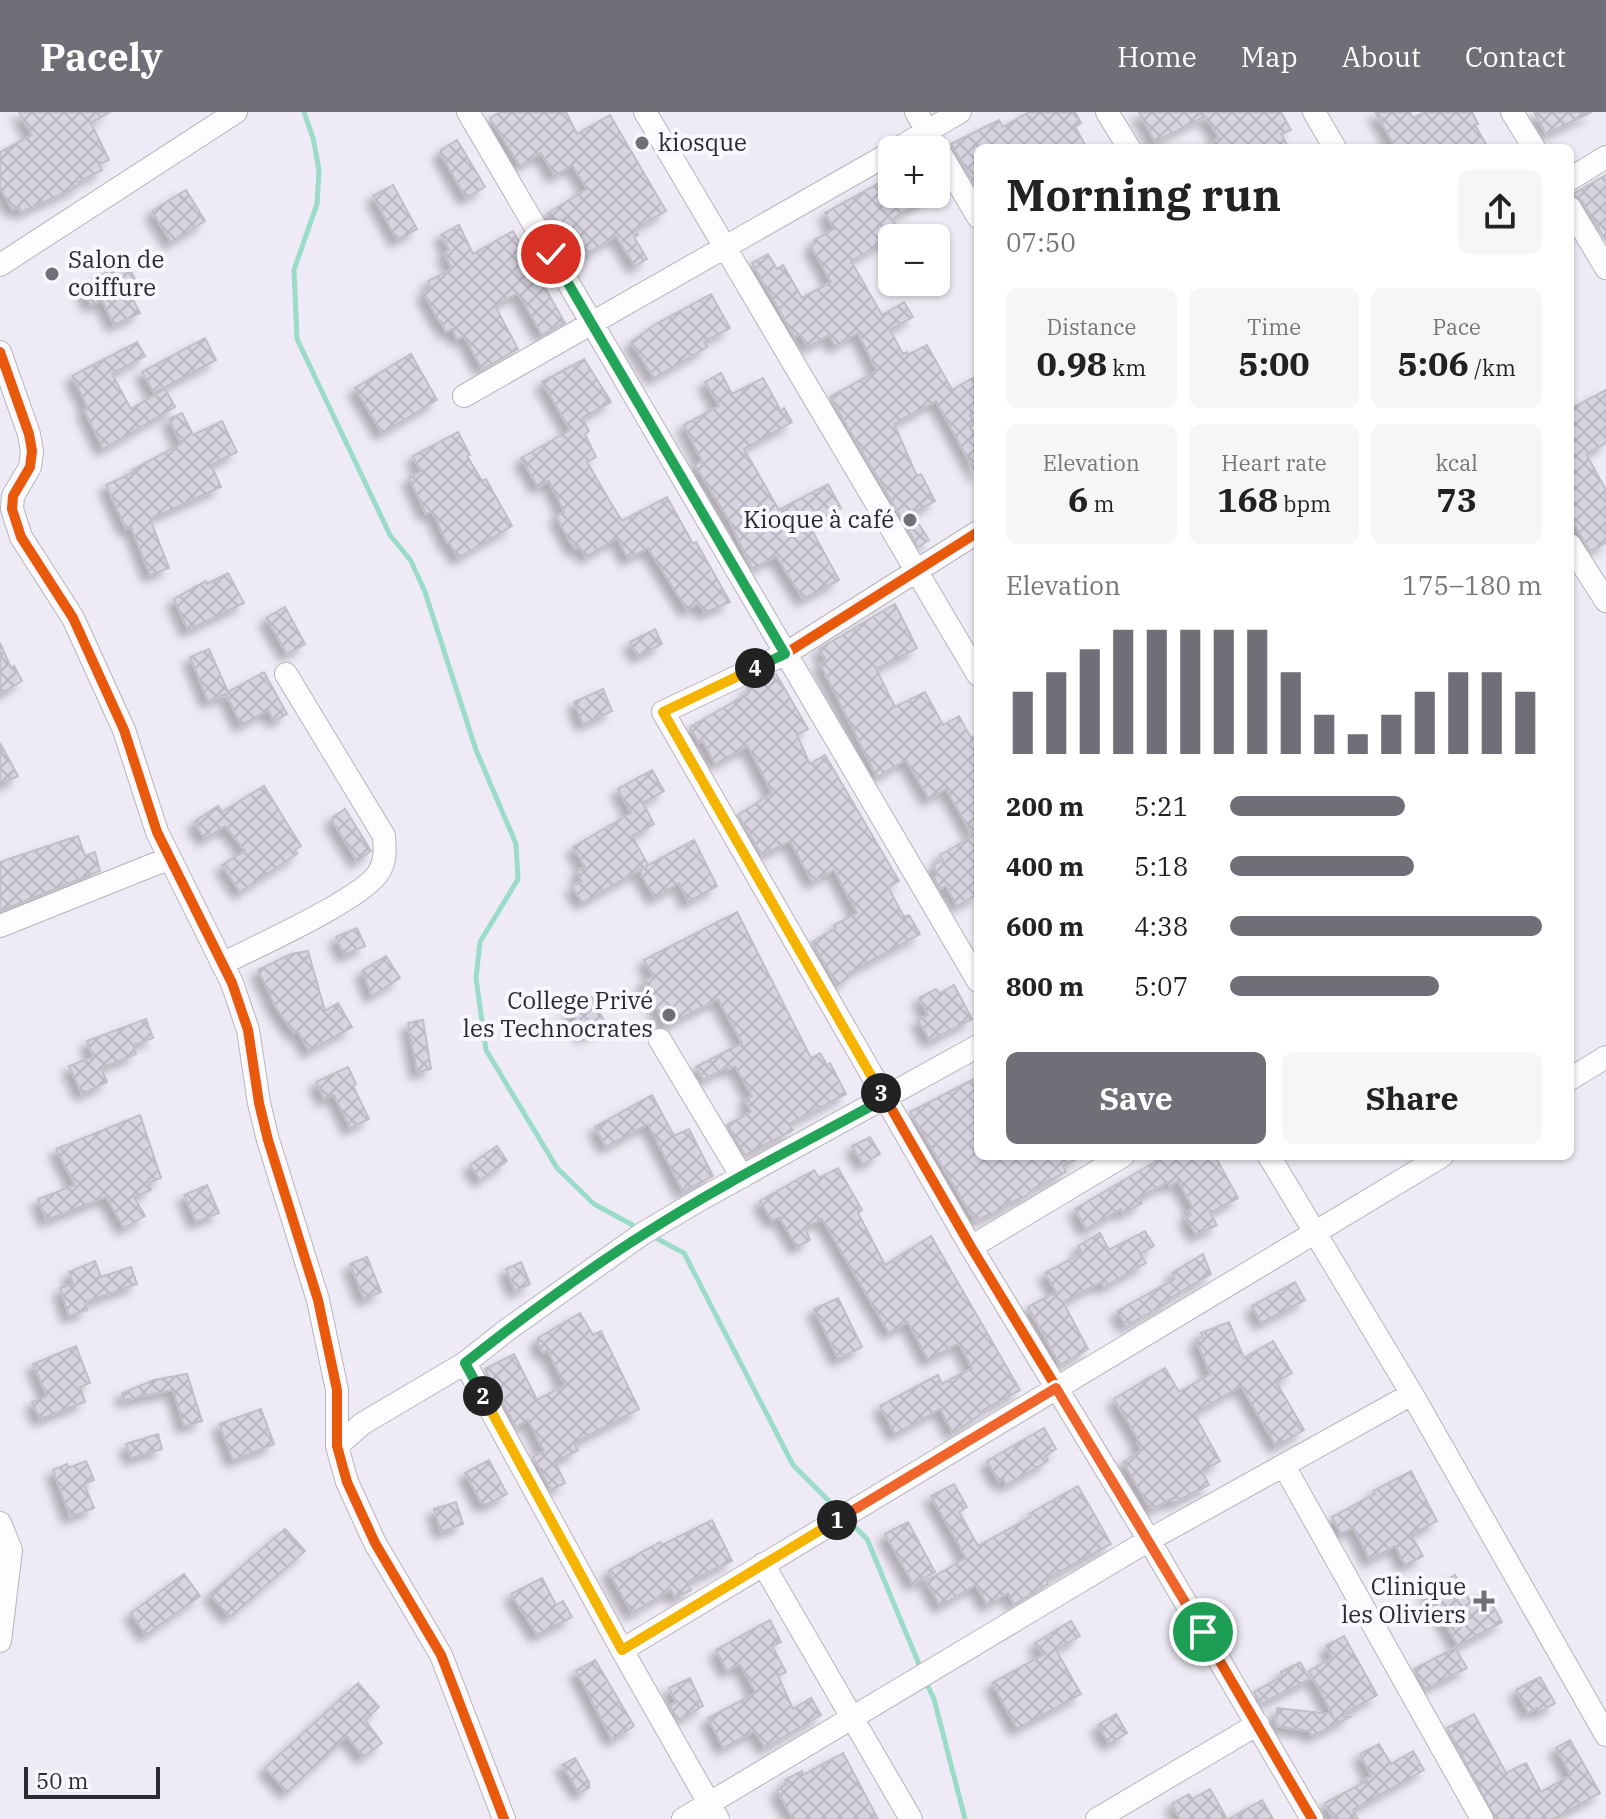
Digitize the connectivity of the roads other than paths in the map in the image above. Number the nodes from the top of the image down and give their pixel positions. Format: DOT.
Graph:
graph roads {
  1 [pos="236,112"];
  2 [pos="468,112"];
  3 [pos="645,112"];
  4 [pos="960,112"];
  5 [pos="1107,112"];
  6 [pos="1314,112"];
  7 [pos="1512,112"];
  8 [pos="922,122"];
  9 [pos="1127,144"];
  10 [pos="1333,144"];
  11 [pos="1532,144"];
  12 [pos="1606,157"];
  13 [pos="878,160"];
  14 [pos="1574,177"];
  15 [pos="974,210"];
  16 [pos="1574,215"];
  17 [pos="725,248"];
  18 [pos="0,265"];
  19 [pos="1606,268"];
  20 [pos="592,324"];
  21 [pos="0,352"];
  22 [pos="464,396"];
  23 [pos="6,512"];
  24 [pos="974,534"];
  25 [pos="1574,558"];
  26 [pos="917,570"];
  27 [pos="1606,601"];
  28 [pos="785,654"];
  29 [pos="974,668"];
  30 [pos="286,674"];
  31 [pos="170,858"];
  32 [pos="0,926"];
  33 [pos="222,964"];
  34 [pos="974,974"];
  35 [pos="660,1040"];
  36 [pos="974,1048"];
  37 [pos="1606,1057"];
  38 [pos="1574,1077"];
  39 [pos="884,1099"];
  40 [pos="1116,1160"];
  41 [pos="1272,1160"];
  42 [pos="1435,1160"];
  43 [pos="742,1177"];
  44 [pos="1317,1231"];
  45 [pos="971,1247"];
  46 [pos="465,1363"];
  47 [pos="1056,1388"];
  48 [pos="1412,1394"];
  49 [pos="337,1446"];
  50 [pos="1284,1466"];
  51 [pos="0,1523"];
  52 [pos="1149,1540"];
  53 [pos="763,1564"];
  54 [pos="0,1641"];
  55 [pos="622,1650"];
  56 [pos="853,1719"];
  57 [pos="1258,1724"];
  58 [pos="1606,1735"];
  59 [pos="714,1811"];
  60 [pos="1107,1816"];
  61 [pos="504,1819"];
  62 [pos="683,1819"];
  63 [pos="911,1819"];
  64 [pos="1312,1819"];
  65 [pos="1482,1819"];
  1 -- 18 [label="street"];
  2 -- 20 [label="street"];
  3 -- 17 [label="street"];
  4 -- 8 [label="street"];
  5 -- 9 [label="street"];
  6 -- 10 [label="street"];
  7 -- 11 [label="street"];
  8 -- 15 [label="street"];
  12 -- 14 [label="street"];
  13 -- 17 [label="street"];
  16 -- 19 [label="street"];
  17 -- 20 [label="street"];
  17 -- 26 [label="street"];
  20 -- 22 [label="street"];
  20 -- 28 [label="street"];
  21 -- 23 [label="street"];
  23 -- 31 [label="street"];
  24 -- 26 [label="street"];
  25 -- 27 [label="street"];
  26 -- 28 [label="street"];
  26 -- 29 [label="street"];
  28 -- 34 [label="street"];
  28 -- 39 [label="street"];
  30 -- 33 [label="street"];
  31 -- 32 [label="street"];
  31 -- 33 [label="street"];
  33 -- 49 [label="street"];
  35 -- 43 [label="street"];
  36 -- 39 [label="street"];
  37 -- 38 [label="street"];
  39 -- 43 [label="street"];
  39 -- 45 [label="street"];
  40 -- 45 [label="street"];
  41 -- 44 [label="street"];
  42 -- 44 [label="street"];
  43 -- 46 [label="street"];
  44 -- 47 [label="street"];
  44 -- 48 [label="street"];
  45 -- 47 [label="street"];
  46 -- 49 [label="street"];
  46 -- 55 [label="street"];
  47 -- 52 [label="street"];
  47 -- 53 [label="street"];
  48 -- 50 [label="street"];
  48 -- 58 [label="street"];
  49 -- 61 [label="street"];
  50 -- 52 [label="street"];
  50 -- 65 [label="street"];
  51 -- 54 [label="street"];
  52 -- 56 [label="street"];
  52 -- 57 [label="street"];
  53 -- 55 [label="street"];
  53 -- 56 [label="street"];
  55 -- 59 [label="street"];
  56 -- 59 [label="street"];
  56 -- 63 [label="street"];
  57 -- 60 [label="street"];
  57 -- 64 [label="street"];
  59 -- 62 [label="street"];
}
